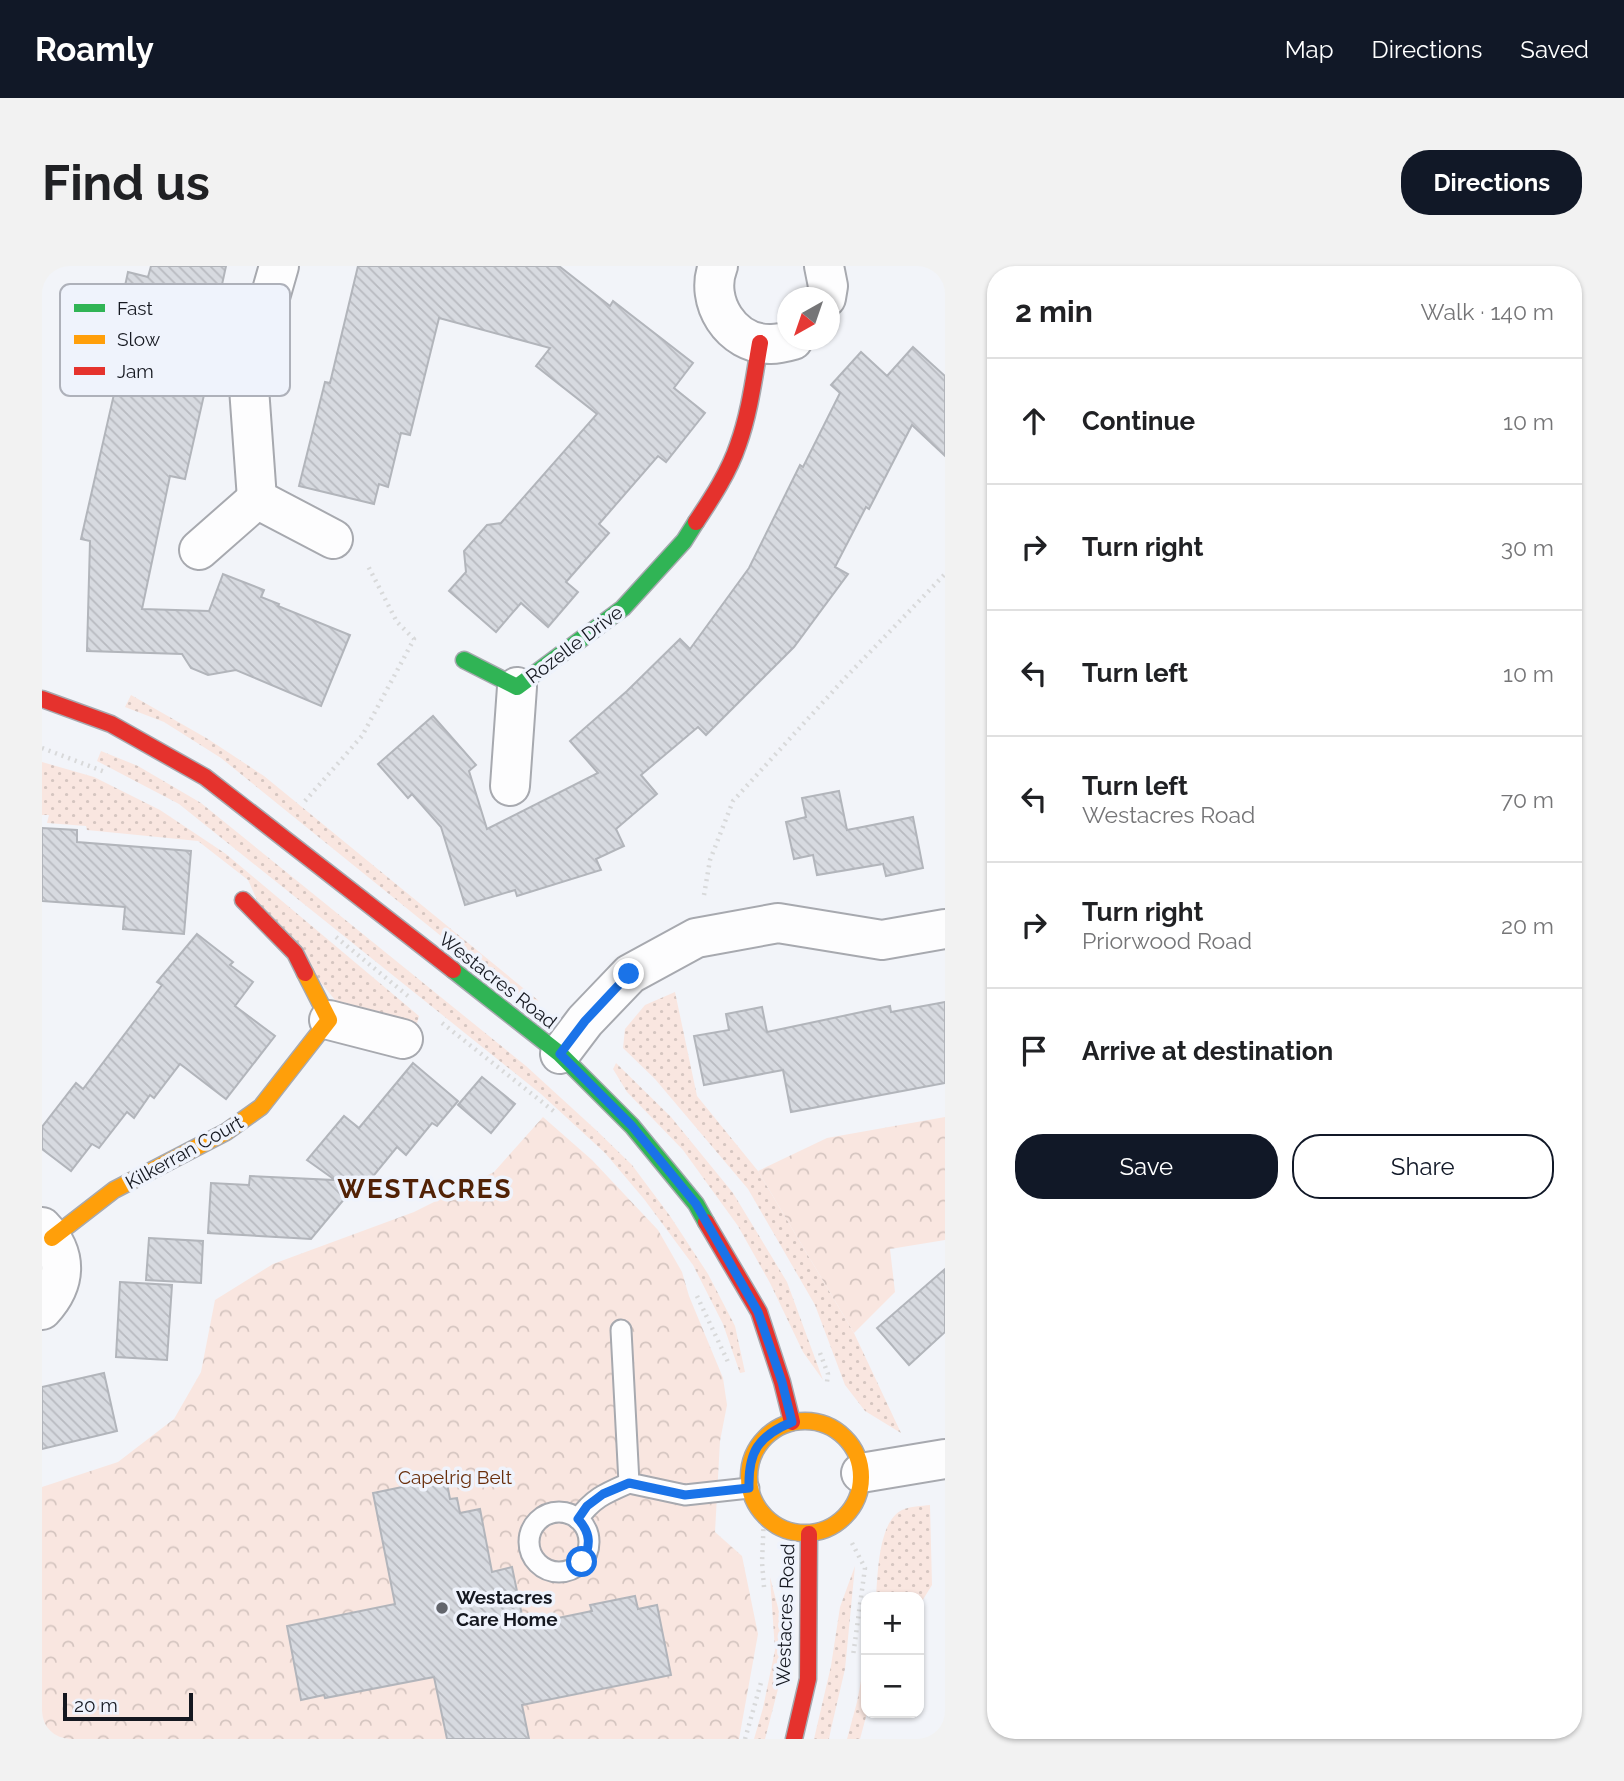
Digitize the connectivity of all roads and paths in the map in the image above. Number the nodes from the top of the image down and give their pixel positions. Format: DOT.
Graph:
graph roads {
  1 [pos="279,266"];
  2 [pos="715,267"];
  3 [pos="274,284"];
  4 [pos="776,341"];
  5 [pos="250,396"];
  6 [pos="257,499"];
  7 [pos="333,539"];
  8 [pos="199,550"];
  9 [pos="945,573"];
  10 [pos="464,660"];
  11 [pos="517,687"];
  12 [pos="42,699"];
  13 [pos="510,786"];
  14 [pos="305,801"];
  15 [pos="243,900"];
  16 [pos="945,929"];
  17 [pos="696,937"];
  18 [pos="330,1020"];
  19 [pos="403,1039"];
  20 [pos="560,1054"];
  21 [pos="47,1232"];
  22 [pos="42,1310"];
  23 [pos="621,1329"];
  24 [pos="792,1422"];
  25 [pos="945,1459"];
  26 [pos="861,1473"];
  27 [pos="629,1483"];
  28 [pos="749,1488"];
  29 [pos="764,1517"];
  30 [pos="578,1519"];
  31 [pos="809,1534"];
  32 [pos="764,1589"];
  33 [pos="764,1669"];
  34 [pos="745,1739"];
  35 [pos="794,1739"];
  1 -- 3 [label="street"];
  2 -- 4 [label="street"];
  4 -- 11 [label="street, Rozelle Drive"];
  5 -- 6 [label="street"];
  6 -- 7 [label="street"];
  6 -- 8 [label="street"];
  7 -- 14 [label="path"];
  9 -- 17 [label="path"];
  10 -- 11 [label="street, Rozelle Drive"];
  11 -- 13 [label="street, Rozelle Drive"];
  12 -- 20 [label="street, Westacres Road"];
  15 -- 18 [label="street"];
  16 -- 17 [label="street"];
  17 -- 20 [label="street"];
  18 -- 19 [label="street"];
  18 -- 21 [label="street, Kilkerran Court"];
  20 -- 24 [label="street, Westacres Road"];
  21 -- 22 [label="street"];
  23 -- 27 [label="lane"];
  24 -- 26 [label="street"];
  24 -- 28 [label="street"];
  25 -- 26 [label="street"];
  26 -- 31 [label="street"];
  27 -- 28 [label="lane"];
  27 -- 30 [label="lane"];
  28 -- 29 [label="street"];
  29 -- 31 [label="street"];
  29 -- 32 [label="path"];
  31 -- 35 [label="street, Westacres Road"];
  33 -- 34 [label="path"];
}
